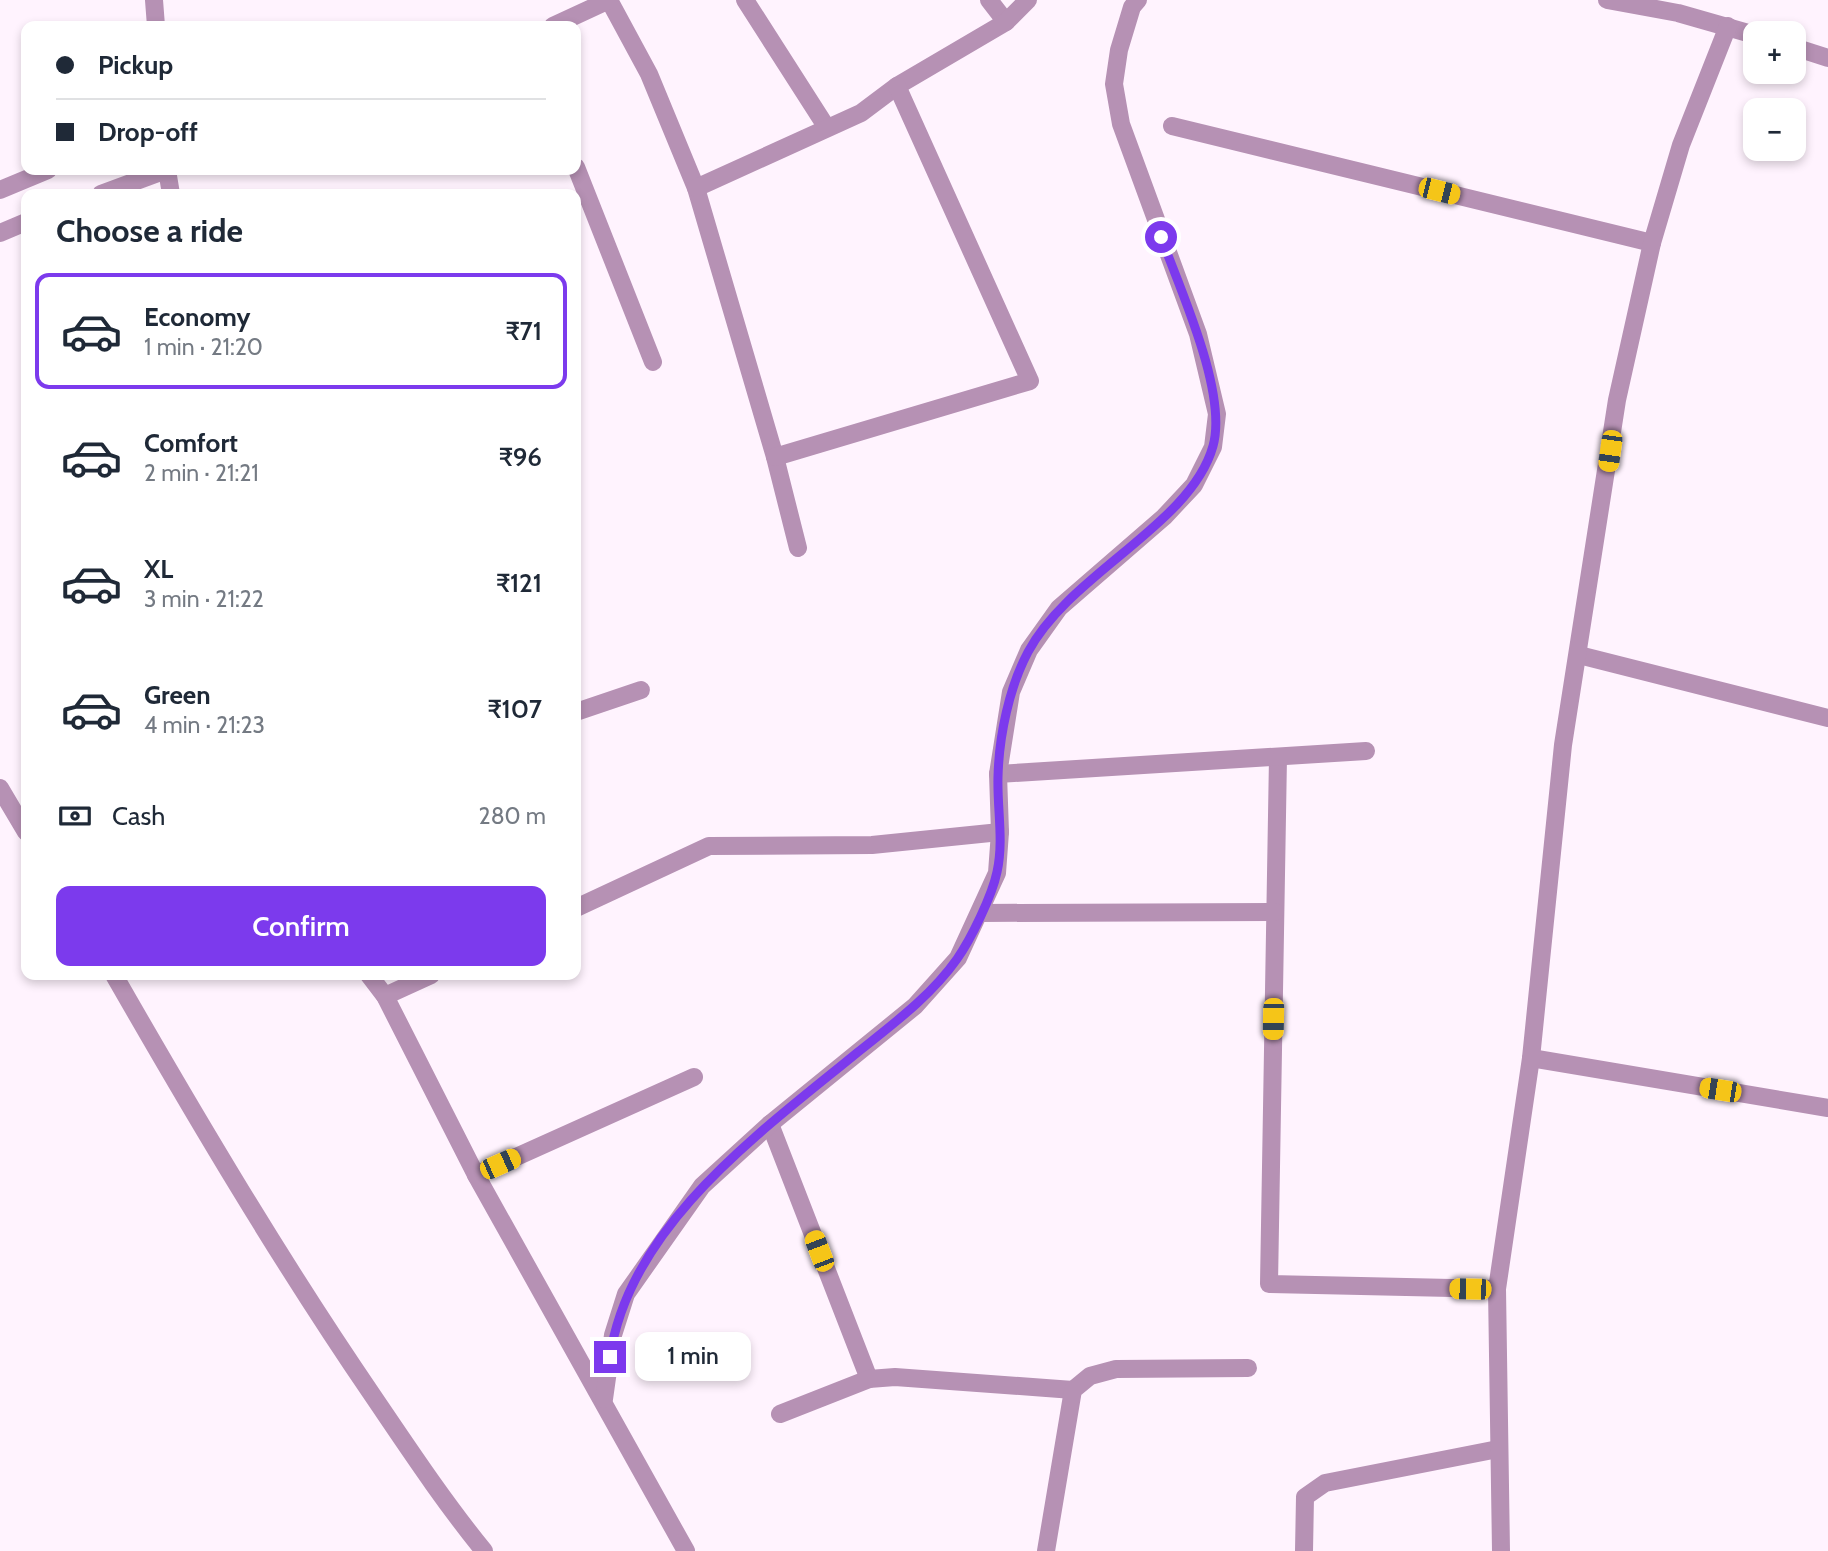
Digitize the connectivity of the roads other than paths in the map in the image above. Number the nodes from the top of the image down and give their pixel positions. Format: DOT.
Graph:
graph roads {
  1 [pos="154,0"];
  2 [pos="609,0"];
  3 [pos="745,0"];
  4 [pos="989,0"];
  5 [pos="1028,0"];
  6 [pos="1138,0"];
  7 [pos="1607,0"];
  8 [pos="1682,7"];
  9 [pos="156,21"];
  10 [pos="564,21"];
  11 [pos="1006,22"];
  12 [pos="1728,26"];
  13 [pos="1743,31"];
  14 [pos="1806,51"];
  15 [pos="1828,58"];
  16 [pos="897,86"];
  17 [pos="1172,125"];
  18 [pos="827,128"];
  19 [pos="36,175"];
  20 [pos="153,175"];
  21 [pos="579,175"];
  22 [pos="696,188"];
  23 [pos="115,189"];
  24 [pos="0,190"];
  25 [pos="21,224"];
  26 [pos="0,233"];
  27 [pos="1652,243"];
  28 [pos="653,362"];
  29 [pos="775,457"];
  30 [pos="798,548"];
  31 [pos="1579,655"];
  32 [pos="641,690"];
  33 [pos="581,710"];
  34 [pos="1828,718"];
  35 [pos="1366,751"];
  36 [pos="1278,757"];
  37 [pos="998,774"];
  38 [pos="0,788"];
  39 [pos="21,824"];
  40 [pos="1000,832"];
  41 [pos="581,906"];
  42 [pos="1275,912"];
  43 [pos="981,913"];
  44 [pos="117,980"];
  45 [pos="373,980"];
  46 [pos="420,980"];
  47 [pos="385,996"];
  48 [pos="1531,1058"];
  49 [pos="694,1077"];
  50 [pos="1828,1108"];
  51 [pos="769,1124"];
  52 [pos="476,1175"];
  53 [pos="1497,1289"];
  54 [pos="1248,1368"];
  55 [pos="869,1379"];
  56 [pos="1073,1390"];
  57 [pos="604,1399"];
  58 [pos="780,1414"];
  59 [pos="1498,1449"];
  60 [pos="484,1551"];
  61 [pos="686,1551"];
  62 [pos="1046,1551"];
  63 [pos="1304,1551"];
  64 [pos="1501,1551"];
  1 -- 9 [label="street"];
  2 -- 10 [label="street"];
  2 -- 22 [label="street"];
  3 -- 18 [label="street"];
  4 -- 11 [label="street"];
  5 -- 11 [label="street"];
  6 -- 37 [label="street"];
  7 -- 8 [label="street"];
  8 -- 12 [label="street"];
  11 -- 16 [label="street"];
  12 -- 13 [label="street"];
  12 -- 27 [label="street"];
  14 -- 15 [label="street"];
  16 -- 18 [label="street"];
  16 -- 29 [label="street"];
  17 -- 27 [label="street"];
  18 -- 22 [label="street"];
  19 -- 24 [label="street"];
  20 -- 23 [label="street"];
  21 -- 28 [label="street"];
  22 -- 29 [label="street"];
  25 -- 26 [label="street"];
  27 -- 31 [label="street"];
  29 -- 30 [label="street"];
  31 -- 34 [label="street"];
  31 -- 48 [label="street"];
  32 -- 33 [label="street"];
  35 -- 36 [label="street"];
  36 -- 37 [label="street"];
  36 -- 42 [label="street"];
  37 -- 40 [label="street"];
  38 -- 39 [label="street"];
  40 -- 41 [label="street"];
  40 -- 43 [label="street"];
  42 -- 43 [label="street"];
  42 -- 53 [label="street"];
  43 -- 51 [label="street"];
  44 -- 60 [label="street"];
  45 -- 47 [label="street"];
  46 -- 47 [label="street"];
  47 -- 52 [label="street"];
  48 -- 50 [label="street"];
  48 -- 53 [label="street"];
  49 -- 52 [label="street"];
  51 -- 55 [label="street"];
  51 -- 57 [label="street"];
  52 -- 57 [label="street"];
  53 -- 59 [label="street"];
  54 -- 56 [label="street"];
  55 -- 56 [label="street"];
  55 -- 58 [label="street"];
  56 -- 62 [label="street"];
  57 -- 61 [label="street"];
  59 -- 63 [label="street"];
  59 -- 64 [label="street"];
}
